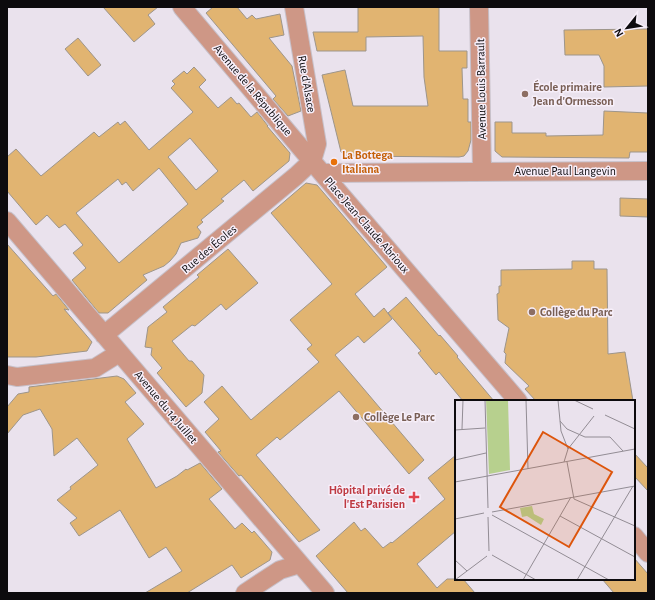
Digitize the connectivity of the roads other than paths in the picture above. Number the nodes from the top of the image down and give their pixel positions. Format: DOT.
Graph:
graph roads {
  1 [pos="182,7"];
  2 [pos="294,7"];
  3 [pos="480,7"];
  4 [pos="317,167"];
  5 [pos="482,171"];
  6 [pos="648,171"];
  7 [pos="7,221"];
  8 [pos="104,335"];
  9 [pos="119,353"];
  10 [pos="10,379"];
  11 [pos="517,400"];
  12 [pos="635,537"];
  13 [pos="648,553"];
  14 [pos="300,564"];
  15 [pos="245,593"];
  16 [pos="324,593"];
  1 -- 4 [label="street, Avenue de la République"];
  2 -- 4 [label="street, Rue d'Alsace"];
  3 -- 5 [label="street, Avenue Louis Barrault"];
  4 -- 5 [label="street, Place Jean-Claude Abrioux"];
  4 -- 8 [label="street, Rue des Écoles"];
  4 -- 11 [label="street, Place Jean-Claude Abrioux"];
  5 -- 6 [label="street, Avenue Paul Langevin"];
  7 -- 8 [label="street, Avenue du 14 Juillet"];
  8 -- 9 [label="street, Avenue du 14 Juillet"];
  9 -- 10 [label="street"];
  9 -- 14 [label="street, Avenue du 14 Juillet"];
  12 -- 13 [label="street"];
  14 -- 15 [label="street"];
  14 -- 16 [label="street, Avenue du 14 Juillet"];
}
